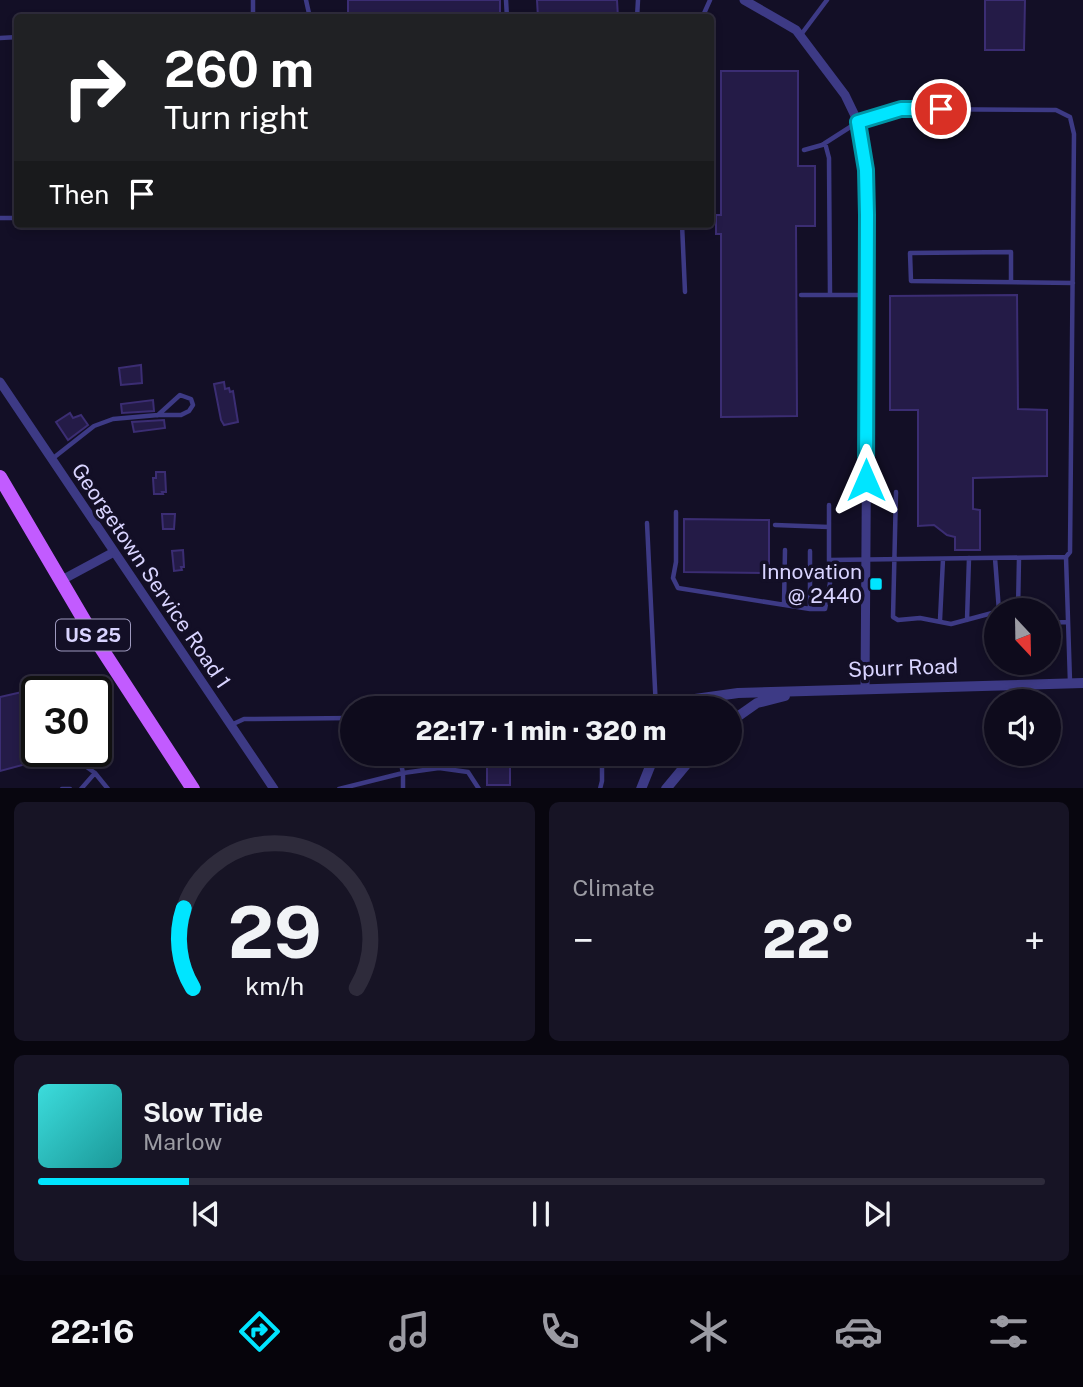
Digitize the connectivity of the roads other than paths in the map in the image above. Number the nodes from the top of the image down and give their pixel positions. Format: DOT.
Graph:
graph roads {
  1 [pos="744,0"];
  2 [pos="827,0"];
  3 [pos="800,36"];
  4 [pos="858,122"];
  5 [pos="825,143"];
  6 [pos="804,150"];
  7 [pos="682,228"];
  8 [pos="1011,282"];
  9 [pos="1073,282"];
  10 [pos="685,292"];
  11 [pos="802,295"];
  12 [pos="830,295"];
  13 [pos="867,295"];
  14 [pos="0,382"];
  15 [pos="158,415"];
  16 [pos="51,459"];
  17 [pos="0,477"];
  18 [pos="895,492"];
  19 [pos="828,505"];
  20 [pos="676,512"];
  21 [pos="648,523"];
  22 [pos="775,525"];
  23 [pos="829,527"];
  24 [pos="785,550"];
  25 [pos="810,551"];
  26 [pos="114,552"];
  27 [pos="1066,557"];
  28 [pos="969,558"];
  29 [pos="995,558"];
  30 [pos="1019,558"];
  31 [pos="866,559"];
  32 [pos="895,559"];
  33 [pos="943,559"];
  34 [pos="829,560"];
  35 [pos="60,580"];
  36 [pos="996,598"];
  37 [pos="1018,598"];
  38 [pos="784,605"];
  39 [pos="810,609"];
  40 [pos="984,616"];
  41 [pos="940,620"];
  42 [pos="967,621"];
  43 [pos="1061,622"];
  44 [pos="1067,622"];
  45 [pos="1083,682"];
  46 [pos="1070,683"];
  47 [pos="865,688"];
  48 [pos="808,691"];
  49 [pos="655,696"];
  50 [pos="707,696"];
  51 [pos="742,714"];
  52 [pos="340,718"];
  53 [pos="231,725"];
  54 [pos="402,766"];
  55 [pos="602,766"];
  56 [pos="650,766"];
  57 [pos="685,766"];
  58 [pos="87,767"];
  59 [pos="95,773"];
  60 [pos="403,773"];
  61 [pos="82,788"];
  62 [pos="107,788"];
  63 [pos="192,788"];
  64 [pos="273,788"];
  65 [pos="343,788"];
  66 [pos="403,788"];
  67 [pos="478,788"];
  68 [pos="600,788"];
  69 [pos="641,788"];
  70 [pos="667,788"];
  1 -- 3 [label="street"];
  2 -- 3 [label="lane"];
  3 -- 4 [label="street"];
  4 -- 5 [label="lane"];
  4 -- 9 [label="lane"];
  4 -- 13 [label="street"];
  5 -- 6 [label="lane"];
  5 -- 12 [label="lane"];
  7 -- 10 [label="lane"];
  8 -- 8 [label="lane"];
  8 -- 9 [label="lane"];
  9 -- 27 [label="lane"];
  11 -- 12 [label="lane"];
  12 -- 13 [label="lane"];
  13 -- 31 [label="street"];
  14 -- 16 [label="street, Georgetown Service Road 1"];
  15 -- 15 [label="lane"];
  15 -- 16 [label="lane"];
  16 -- 26 [label="street, Georgetown Service Road 1"];
  17 -- 35 [label="main road, US 25"];
  18 -- 32 [label="lane"];
  19 -- 23 [label="lane"];
  20 -- 38 [label="lane"];
  21 -- 49 [label="lane"];
  22 -- 23 [label="lane"];
  23 -- 34 [label="lane"];
  24 -- 38 [label="lane"];
  25 -- 39 [label="lane"];
  26 -- 35 [label="street"];
  26 -- 53 [label="street, Georgetown Service Road 1"];
  27 -- 30 [label="lane"];
  27 -- 44 [label="lane"];
  28 -- 29 [label="lane"];
  28 -- 33 [label="lane"];
  28 -- 42 [label="lane"];
  29 -- 30 [label="lane"];
  29 -- 36 [label="lane"];
  30 -- 37 [label="lane"];
  31 -- 32 [label="lane"];
  31 -- 34 [label="lane"];
  31 -- 47 [label="street"];
  32 -- 33 [label="lane"];
  32 -- 41 [label="lane"];
  33 -- 41 [label="lane"];
  34 -- 39 [label="lane"];
  35 -- 63 [label="main road, US 25"];
  38 -- 39 [label="lane"];
  40 -- 42 [label="lane"];
  41 -- 42 [label="lane"];
  43 -- 44 [label="lane"];
  44 -- 46 [label="lane"];
  45 -- 46 [label="street, Spurr Road"];
  46 -- 47 [label="street, Spurr Road"];
  47 -- 48 [label="street, Spurr Road"];
  48 -- 50 [label="street, Spurr Road"];
  48 -- 51 [label="street, Spurr Road"];
  52 -- 53 [label="lane"];
  53 -- 64 [label="street, Georgetown Service Road 1"];
  54 -- 60 [label="lane"];
  55 -- 68 [label="lane"];
  56 -- 69 [label="street"];
  57 -- 70 [label="street"];
  58 -- 59 [label="lane"];
  59 -- 61 [label="lane"];
  59 -- 62 [label="lane"];
  60 -- 65 [label="lane"];
  60 -- 66 [label="lane"];
  60 -- 67 [label="lane"];
}
